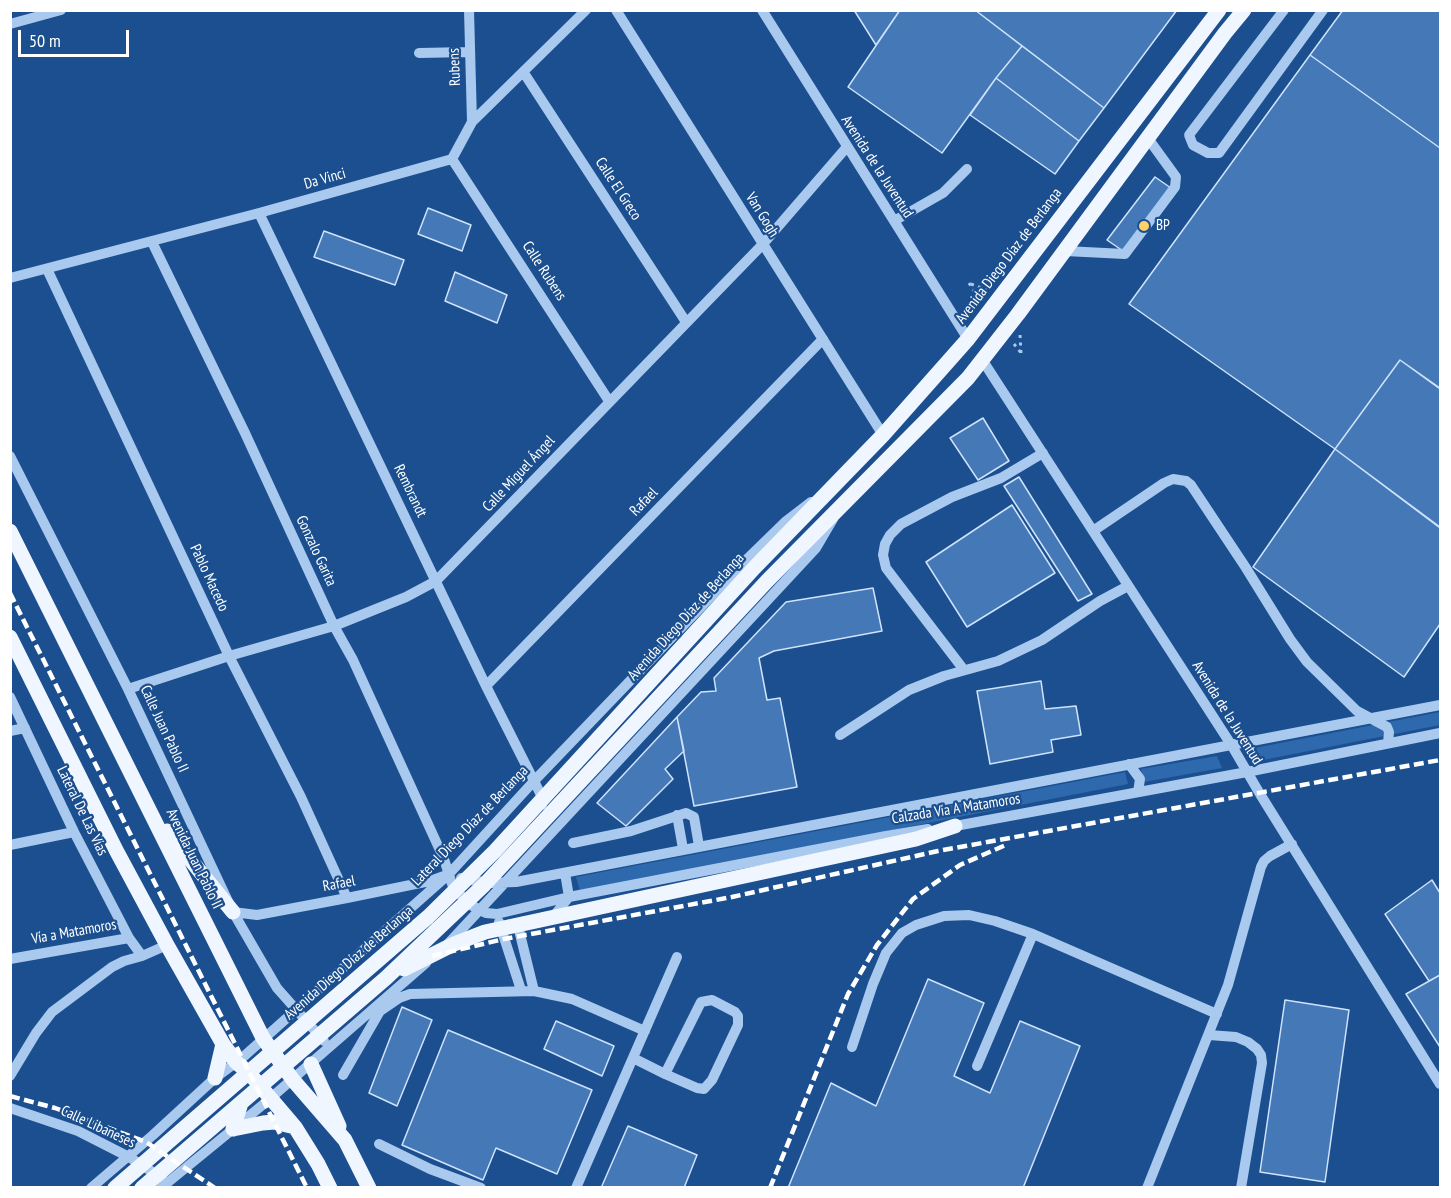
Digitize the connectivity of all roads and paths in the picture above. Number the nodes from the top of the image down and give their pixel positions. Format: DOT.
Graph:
graph roads {
  1 [pos="61,10"];
  2 [pos="469,10"];
  3 [pos="586,10"];
  4 [pos="616,10"];
  5 [pos="762,10"];
  6 [pos="1219,10"];
  7 [pos="1244,10"];
  8 [pos="1284,10"];
  9 [pos="1323,10"];
  10 [pos="1230,18"];
  11 [pos="10,24"];
  12 [pos="469,52"];
  13 [pos="419,53"];
  14 [pos="524,73"];
  15 [pos="472,122"];
  16 [pos="1147,137"];
  17 [pos="846,148"];
  18 [pos="452,159"];
  19 [pos="966,169"];
  20 [pos="259,213"];
  21 [pos="894,221"];
  22 [pos="152,242"];
  23 [pos="763,244"];
  24 [pos="1065,251"];
  25 [pos="47,269"];
  26 [pos="10,278"];
  27 [pos="969,283"];
  28 [pos="980,300"];
  29 [pos="686,322"];
  30 [pos="823,339"];
  31 [pos="968,339"];
  32 [pos="1013,343"];
  33 [pos="1022,354"];
  34 [pos="983,361"];
  35 [pos="609,401"];
  36 [pos="883,435"];
  37 [pos="1043,453"];
  38 [pos="10,456"];
  39 [pos="827,493"];
  40 [pos="838,509"];
  41 [pos="10,531"];
  42 [pos="1093,531"];
  43 [pos="436,581"];
  44 [pos="1128,586"];
  45 [pos="334,626"];
  46 [pos="10,637"];
  47 [pos="229,656"];
  48 [pos="964,670"];
  49 [pos="486,686"];
  50 [pos="128,689"];
  51 [pos="10,697"];
  52 [pos="1440,705"];
  53 [pos="1372,719"];
  54 [pos="25,728"];
  55 [pos="10,731"];
  56 [pos="1440,733"];
  57 [pos="840,735"];
  58 [pos="1388,743"];
  59 [pos="1232,746"];
  60 [pos="1129,764"];
  61 [pos="1247,771"];
  62 [pos="534,781"];
  63 [pos="1138,792"];
  64 [pos="677,815"];
  65 [pos="156,821"];
  66 [pos="497,824"];
  67 [pos="956,826"];
  68 [pos="518,831"];
  69 [pos="74,832"];
  70 [pos="573,843"];
  71 [pos="10,844"];
  72 [pos="1292,844"];
  73 [pos="699,846"];
  74 [pos="683,849"];
  75 [pos="534,852"];
  76 [pos="565,873"];
  77 [pos="449,874"];
  78 [pos="467,881"];
  79 [pos="504,883"];
  80 [pos="569,897"];
  81 [pos="347,898"];
  82 [pos="478,910"];
  83 [pos="233,912"];
  84 [pos="497,914"];
  85 [pos="399,919"];
  86 [pos="519,930"];
  87 [pos="502,933"];
  88 [pos="1033,934"];
  89 [pos="129,938"];
  90 [pos="167,945"];
  91 [pos="395,950"];
  92 [pos="440,952"];
  93 [pos="141,956"];
  94 [pos="677,957"];
  95 [pos="10,958"];
  96 [pos="346,966"];
  97 [pos="386,978"];
  98 [pos="359,981"];
  99 [pos="521,990"];
  100 [pos="534,991"];
  101 [pos="378,1003"];
  102 [pos="297,1010"];
  103 [pos="1217,1014"];
  104 [pos="311,1024"];
  105 [pos="645,1031"];
  106 [pos="300,1034"];
  107 [pos="1209,1035"];
  108 [pos="264,1038"];
  109 [pos="224,1044"];
  110 [pos="330,1047"];
  111 [pos="852,1047"];
  112 [pos="633,1058"];
  113 [pos="236,1062"];
  114 [pos="311,1064"];
  115 [pos="977,1066"];
  116 [pos="250,1074"];
  117 [pos="665,1074"];
  118 [pos="344,1075"];
  119 [pos="10,1076"];
  120 [pos="215,1078"];
  121 [pos="293,1080"];
  122 [pos="1440,1084"];
  123 [pos="270,1099"];
  124 [pos="10,1108"];
  125 [pos="295,1127"];
  126 [pos="233,1129"];
  127 [pos="345,1140"];
  128 [pos="379,1144"];
  129 [pos="129,1156"];
  130 [pos="94,1184"];
  131 [pos="165,1185"];
  132 [pos="115,1188"];
  133 [pos="141,1188"];
  134 [pos="330,1188"];
  135 [pos="369,1188"];
  136 [pos="481,1188"];
  137 [pos="576,1188"];
  138 [pos="1147,1188"];
  139 [pos="1241,1188"];
  1 -- 11 [label="street"];
  2 -- 12 [label="street, Rubens"];
  3 -- 14 [label="street"];
  4 -- 23 [label="street, Van Gogh"];
  5 -- 17 [label="street, Avenida de la Juventud"];
  6 -- 31 [label="main road, Avenida Diego Díaz de Berlanga"];
  7 -- 10 [label="main road"];
  8 -- 9 [label="street"];
  10 -- 16 [label="main road"];
  12 -- 13 [label="street"];
  12 -- 15 [label="street, Rubens"];
  14 -- 15 [label="street"];
  14 -- 29 [label="street, Calle El Greco"];
  15 -- 18 [label="street"];
  16 -- 24 [label="main road"];
  16 -- 24 [label="street"];
  17 -- 21 [label="street, Avenida de la Juventud"];
  17 -- 23 [label="street, Calle Miguel Ángel"];
  18 -- 20 [label="street, Da Vinci"];
  18 -- 35 [label="street, Calle Rubens"];
  19 -- 21 [label="street"];
  20 -- 22 [label="street, Da Vinci"];
  20 -- 43 [label="street, Rembrandt"];
  21 -- 31 [label="street, Avenida de la Juventud"];
  22 -- 25 [label="street, Da Vinci"];
  22 -- 45 [label="street, Gonzalo Garita"];
  23 -- 29 [label="street, Calle Miguel Ángel"];
  23 -- 30 [label="street, Van Gogh"];
  24 -- 34 [label="main road"];
  25 -- 26 [label="street, Da Vinci"];
  25 -- 47 [label="street, Pablo Macedo"];
  27 -- 28 [label="path"];
  29 -- 35 [label="street, Calle Miguel Ángel"];
  30 -- 36 [label="street, Van Gogh"];
  30 -- 49 [label="street, Rafael"];
  31 -- 36 [label="main road, Avenida Diego Díaz de Berlanga"];
  32 -- 33 [label="path"];
  34 -- 37 [label="street, Avenida de la Juventud"];
  34 -- 40 [label="main road"];
  35 -- 43 [label="street, Calle Miguel Ángel"];
  36 -- 39 [label="main road, Avenida Diego Díaz de Berlanga"];
  37 -- 42 [label="street, Avenida de la Juventud"];
  37 -- 48 [label="street"];
  38 -- 50 [label="street, Calle Juan Pablo II"];
  39 -- 62 [label="street, Lateral Diego Díaz de Berlanga"];
  39 -- 132 [label="main road, Avenida Diego Díaz de Berlanga"];
  40 -- 75 [label="street"];
  40 -- 97 [label="main road"];
  41 -- 65 [label="main road, Avenida Juan Pablo II"];
  42 -- 44 [label="street, Avenida de la Juventud"];
  42 -- 53 [label="street"];
  43 -- 45 [label="street, Calle Miguel Ángel"];
  43 -- 49 [label="street, Rembrandt"];
  44 -- 48 [label="street"];
  44 -- 59 [label="street, Avenida de la Juventud"];
  45 -- 47 [label="street, Calle Miguel Ángel"];
  45 -- 77 [label="street, Gonzalo Garita"];
  46 -- 90 [label="main road"];
  47 -- 50 [label="street, Calle Miguel Ángel"];
  47 -- 81 [label="street, Pablo Macedo"];
  48 -- 57 [label="street"];
  49 -- 62 [label="street, Rembrandt"];
  50 -- 83 [label="street, Calle Juan Pablo II"];
  51 -- 54 [label="street, Lateral De Las Vías"];
  52 -- 53 [label="street, Calzada Vía A Matamoros"];
  53 -- 58 [label="street"];
  53 -- 59 [label="street, Calzada Vía A Matamoros"];
  54 -- 55 [label="street"];
  54 -- 69 [label="street, Lateral De Las Vías"];
  56 -- 58 [label="street, Calzada Vía A Matamoros"];
  58 -- 61 [label="street, Calzada Vía A Matamoros"];
  59 -- 60 [label="street, Calzada Vía A Matamoros"];
  59 -- 61 [label="street, Avenida de la Juventud"];
  60 -- 63 [label="street"];
  60 -- 73 [label="street, Calzada Vía A Matamoros"];
  61 -- 63 [label="street, Calzada Vía A Matamoros"];
  61 -- 72 [label="street, Avenida de la Juventud"];
  62 -- 66 [label="street, Lateral Diego Díaz de Berlanga"];
  62 -- 68 [label="street, Rembrandt"];
  63 -- 67 [label="street, Calzada Vía A Matamoros"];
  64 -- 70 [label="street"];
  64 -- 73 [label="street"];
  64 -- 74 [label="street"];
  65 -- 83 [label="main road"];
  65 -- 108 [label="main road, Avenida Juan Pablo II"];
  66 -- 75 [label="street"];
  66 -- 77 [label="street, Lateral Diego Díaz de Berlanga"];
  67 -- 80 [label="street, Calzada Vía A Matamoros"];
  67 -- 97 [label="main road"];
  69 -- 71 [label="street"];
  69 -- 89 [label="street, Lateral De Las Vías"];
  72 -- 103 [label="street"];
  72 -- 122 [label="street, Avenida de la Juventud"];
  73 -- 74 [label="street, Calzada Vía A Matamoros"];
  74 -- 76 [label="street, Calzada Vía A Matamoros"];
  75 -- 79 [label="street"];
  76 -- 79 [label="street, Calzada Vía A Matamoros"];
  76 -- 80 [label="street"];
  77 -- 78 [label="street, Calzada Vía A Matamoros"];
  77 -- 81 [label="street, Rafael"];
  77 -- 82 [label="street, Gonzalo Garita"];
  77 -- 85 [label="street, Lateral Diego Díaz de Berlanga"];
  78 -- 79 [label="street, Calzada Vía A Matamoros"];
  78 -- 82 [label="street"];
  79 -- 82 [label="street"];
  80 -- 84 [label="street, Calzada Vía A Matamoros"];
  80 -- 86 [label="street"];
  81 -- 83 [label="street, Rafael"];
  82 -- 84 [label="street, Calzada Vía A Matamoros"];
  82 -- 92 [label="street"];
  83 -- 102 [label="street, Calle Juan Pablo II"];
  84 -- 87 [label="street"];
  85 -- 92 [label="street"];
  85 -- 96 [label="street, Lateral Diego Díaz de Berlanga"];
  86 -- 87 [label="street"];
  86 -- 100 [label="street"];
  87 -- 99 [label="street"];
  88 -- 103 [label="street"];
  88 -- 111 [label="street"];
  88 -- 115 [label="street"];
  89 -- 93 [label="street, Vía a Matamoros"];
  89 -- 95 [label="street, Vía a Matamoros"];
  90 -- 93 [label="street"];
  90 -- 109 [label="main road"];
  91 -- 98 [label="street"];
  92 -- 101 [label="street"];
  93 -- 119 [label="street"];
  94 -- 105 [label="street"];
  96 -- 98 [label="street"];
  96 -- 102 [label="street, Lateral Diego Díaz de Berlanga"];
  97 -- 133 [label="main road"];
  98 -- 101 [label="street"];
  98 -- 104 [label="street"];
  99 -- 100 [label="street"];
  99 -- 118 [label="street"];
  100 -- 105 [label="street"];
  101 -- 110 [label="street"];
  102 -- 104 [label="street, Calle Juan Pablo II"];
  102 -- 108 [label="street, Lateral Diego Díaz de Berlanga"];
  103 -- 107 [label="street"];
  104 -- 106 [label="street"];
  104 -- 110 [label="street, Calle Juan Pablo II"];
  105 -- 112 [label="street"];
  107 -- 138 [label="street"];
  107 -- 139 [label="street"];
  108 -- 113 [label="street, Lateral Diego Díaz de Berlanga"];
  108 -- 116 [label="main road"];
  108 -- 121 [label="main road, Avenida Juan Pablo II"];
  109 -- 113 [label="main road"];
  109 -- 120 [label="main road"];
  110 -- 114 [label="street"];
  112 -- 117 [label="street"];
  112 -- 137 [label="street"];
  113 -- 116 [label="main road"];
  113 -- 120 [label="street, Lateral Diego Díaz de Berlanga"];
  114 -- 121 [label="street"];
  114 -- 127 [label="main road"];
  116 -- 123 [label="main road"];
  116 -- 126 [label="main road"];
  117 -- 117 [label="street"];
  120 -- 129 [label="street, Lateral Diego Díaz de Berlanga"];
  121 -- 123 [label="street"];
  121 -- 127 [label="main road, Avenida Juan Pablo II"];
  123 -- 125 [label="main road"];
  123 -- 126 [label="street"];
  124 -- 129 [label="street, Calle Libaneses"];
  125 -- 126 [label="main road"];
  125 -- 134 [label="main road"];
  126 -- 131 [label="street"];
  127 -- 135 [label="main road, Avenida Juan Pablo II"];
  128 -- 136 [label="street"];
  129 -- 130 [label="street, Lateral Diego Díaz de Berlanga"];
  129 -- 131 [label="street, Calle Libaneses"];
  130 -- 133 [label="street"];
}
